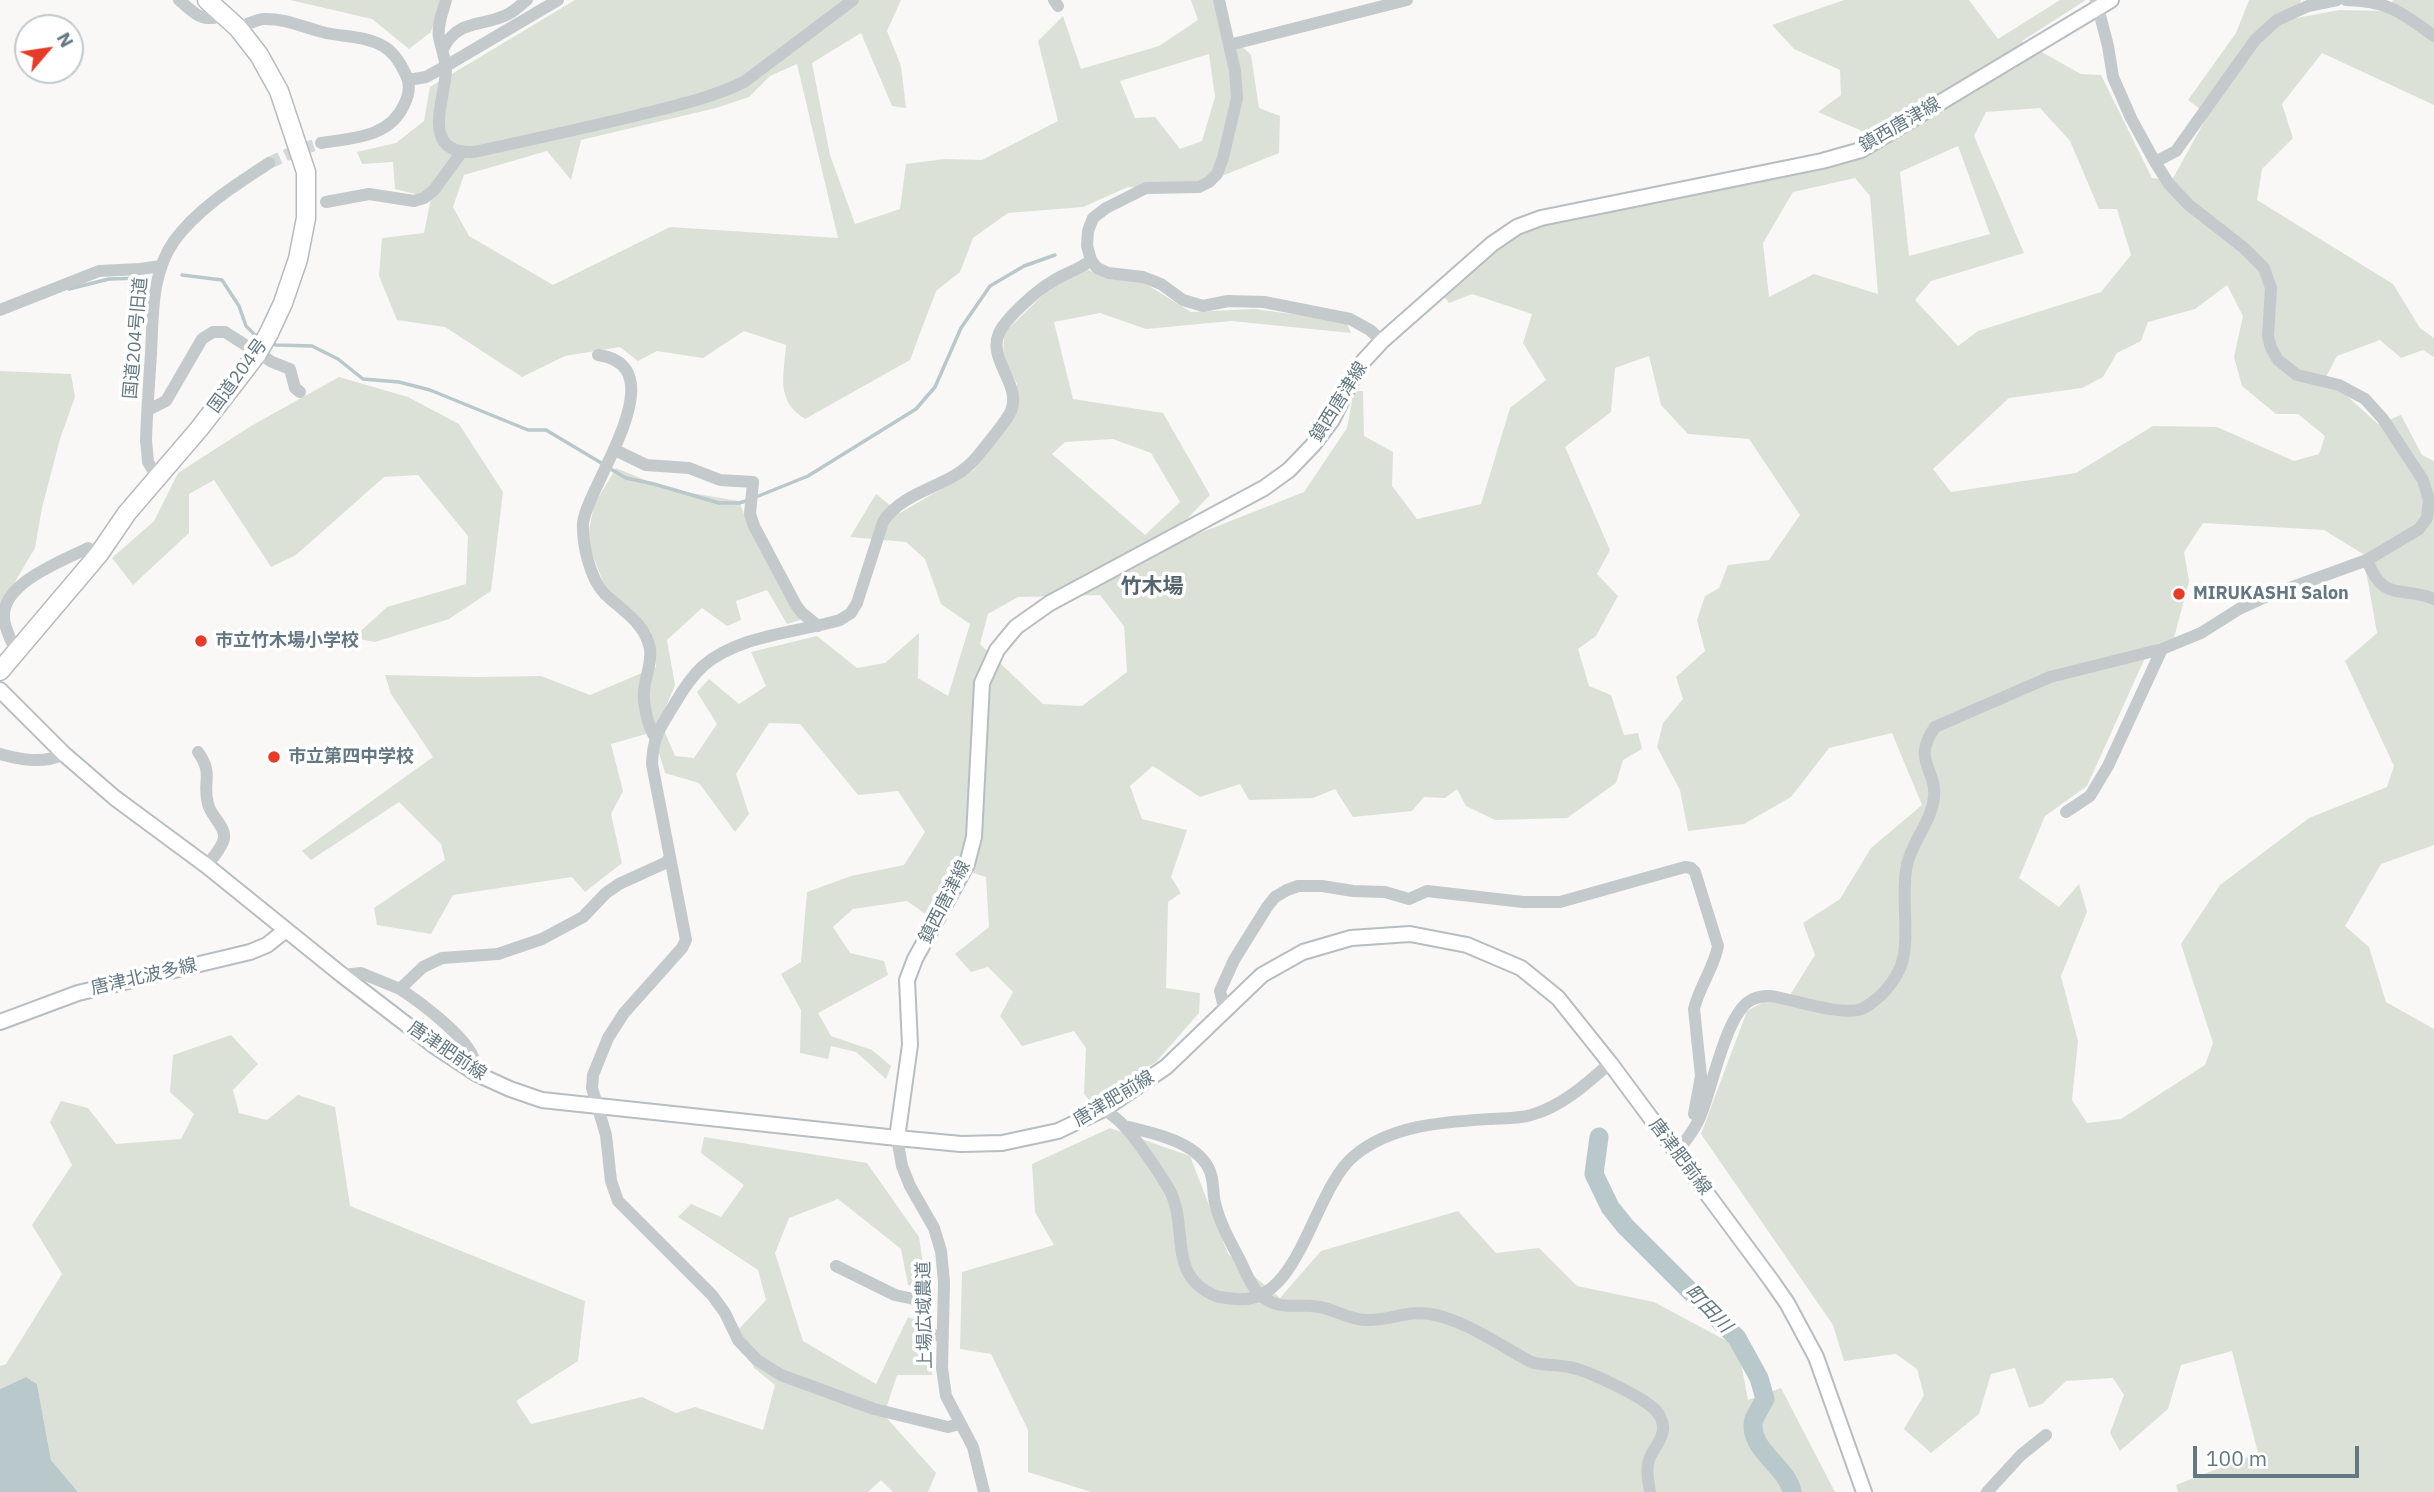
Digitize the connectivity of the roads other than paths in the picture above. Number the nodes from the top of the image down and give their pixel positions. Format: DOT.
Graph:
graph roads {
  1 [pos="179,0"];
  2 [pos="208,0"];
  3 [pos="446,0"];
  4 [pos="527,0"];
  5 [pos="558,0"];
  6 [pos="853,0"];
  7 [pos="1219,0"];
  8 [pos="1408,0"];
  9 [pos="2111,0"];
  10 [pos="2337,0"];
  11 [pos="2346,0"];
  12 [pos="2309,3"];
  13 [pos="2097,4"];
  14 [pos="232,21"];
  15 [pos="2434,36"];
  16 [pos="1229,45"];
  17 [pos="443,49"];
  18 [pos="446,66"];
  19 [pos="408,80"];
  20 [pos="321,143"];
  21 [pos="461,153"];
  22 [pos="2155,162"];
  23 [pos="269,163"];
  24 [pos="326,202"];
  25 [pos="1091,260"];
  26 [pos="161,265"];
  27 [pos="0,310"];
  28 [pos="1382,341"];
  29 [pos="598,355"];
  30 [pos="300,393"];
  31 [pos="148,410"];
  32 [pos="613,454"];
  33 [pos="157,477"];
  34 [pos="99,554"];
  35 [pos="2367,560"];
  36 [pos="2434,599"];
  37 [pos="818,626"];
  38 [pos="2162,649"];
  39 [pos="17,654"];
  40 [pos="0,671"];
  41 [pos="0,690"];
  42 [pos="655,737"];
  43 [pos="198,752"];
  44 [pos="0,754"];
  45 [pos="64,754"];
  46 [pos="2066,812"];
  47 [pos="670,858"];
  48 [pos="207,866"];
  49 [pos="286,930"];
  50 [pos="342,975"];
  51 [pos="400,989"];
  52 [pos="1225,1011"];
  53 [pos="0,1022"];
  54 [pos="1610,1063"];
  55 [pos="477,1074"];
  56 [pos="598,1105"];
  57 [pos="1104,1109"];
  58 [pos="1124,1126"];
  59 [pos="897,1138"];
  60 [pos="1688,1138"];
  61 [pos="1677,1152"];
  62 [pos="836,1266"];
  63 [pos="1262,1296"];
  64 [pos="943,1336"];
  65 [pos="959,1424"];
  66 [pos="2046,1435"];
  67 [pos="984,1492"];
  68 [pos="1650,1492"];
  69 [pos="1864,1492"];
  70 [pos="1987,1492"];
  1 -- 14 [label="street"];
  2 -- 14 [label="highway, 国道204号"];
  3 -- 17 [label="street"];
  4 -- 17 [label="street"];
  5 -- 18 [label="street"];
  6 -- 21 [label="street"];
  7 -- 16 [label="street"];
  8 -- 16 [label="street"];
  9 -- 13 [label="main road, 鎮西唐津線"];
  10 -- 12 [label="street"];
  11 -- 15 [label="street"];
  12 -- 22 [label="street"];
  13 -- 22 [label="street"];
  13 -- 28 [label="main road, 鎮西唐津線"];
  14 -- 19 [label="street"];
  14 -- 33 [label="highway, 国道204号, bridge"];
  16 -- 25 [label="street"];
  17 -- 18 [label="street"];
  18 -- 19 [label="street"];
  18 -- 21 [label="street"];
  19 -- 20 [label="street"];
  21 -- 24 [label="street"];
  22 -- 35 [label="street"];
  23 -- 26 [label="street, 国道204号旧道"];
  25 -- 28 [label="street"];
  25 -- 37 [label="street"];
  26 -- 27 [label="street"];
  26 -- 31 [label="street, 国道204号旧道"];
  28 -- 59 [label="main road, 鎮西唐津線"];
  29 -- 32 [label="street"];
  30 -- 31 [label="street"];
  31 -- 33 [label="street, 国道204号旧道"];
  32 -- 37 [label="street"];
  32 -- 42 [label="street"];
  33 -- 34 [label="highway, 国道204号"];
  34 -- 39 [label="highway, 国道204号"];
  34 -- 39 [label="street"];
  35 -- 36 [label="street"];
  35 -- 38 [label="street"];
  37 -- 42 [label="street"];
  38 -- 46 [label="street"];
  38 -- 60 [label="street"];
  39 -- 40 [label="highway, 国道204号"];
  41 -- 45 [label="main road, 唐津肥前線"];
  42 -- 47 [label="street"];
  43 -- 48 [label="street"];
  44 -- 45 [label="street"];
  45 -- 48 [label="main road, 唐津肥前線"];
  47 -- 51 [label="street"];
  47 -- 56 [label="street"];
  48 -- 49 [label="main road, 唐津肥前線"];
  49 -- 50 [label="main road, 唐津肥前線"];
  49 -- 53 [label="main road, 唐津北波多線"];
  50 -- 51 [label="street"];
  50 -- 55 [label="main road, 唐津肥前線"];
  51 -- 55 [label="street"];
  52 -- 54 [label="main road, 唐津肥前線"];
  52 -- 57 [label="main road, 唐津肥前線"];
  52 -- 60 [label="street"];
  54 -- 61 [label="main road, 唐津肥前線"];
  54 -- 63 [label="street"];
  55 -- 56 [label="main road, 唐津肥前線"];
  56 -- 59 [label="main road, 唐津肥前線"];
  56 -- 65 [label="street"];
  57 -- 58 [label="street"];
  57 -- 59 [label="main road, 唐津肥前線"];
  58 -- 63 [label="street"];
  58 -- 63 [label="street"];
  59 -- 64 [label="street, 上場広域農道"];
  60 -- 61 [label="street"];
  61 -- 69 [label="main road, 唐津肥前線"];
  62 -- 64 [label="street"];
  63 -- 68 [label="street"];
  64 -- 65 [label="street, 上場広域農道"];
  65 -- 67 [label="street, 上場広域農道"];
  66 -- 70 [label="street"];
}
